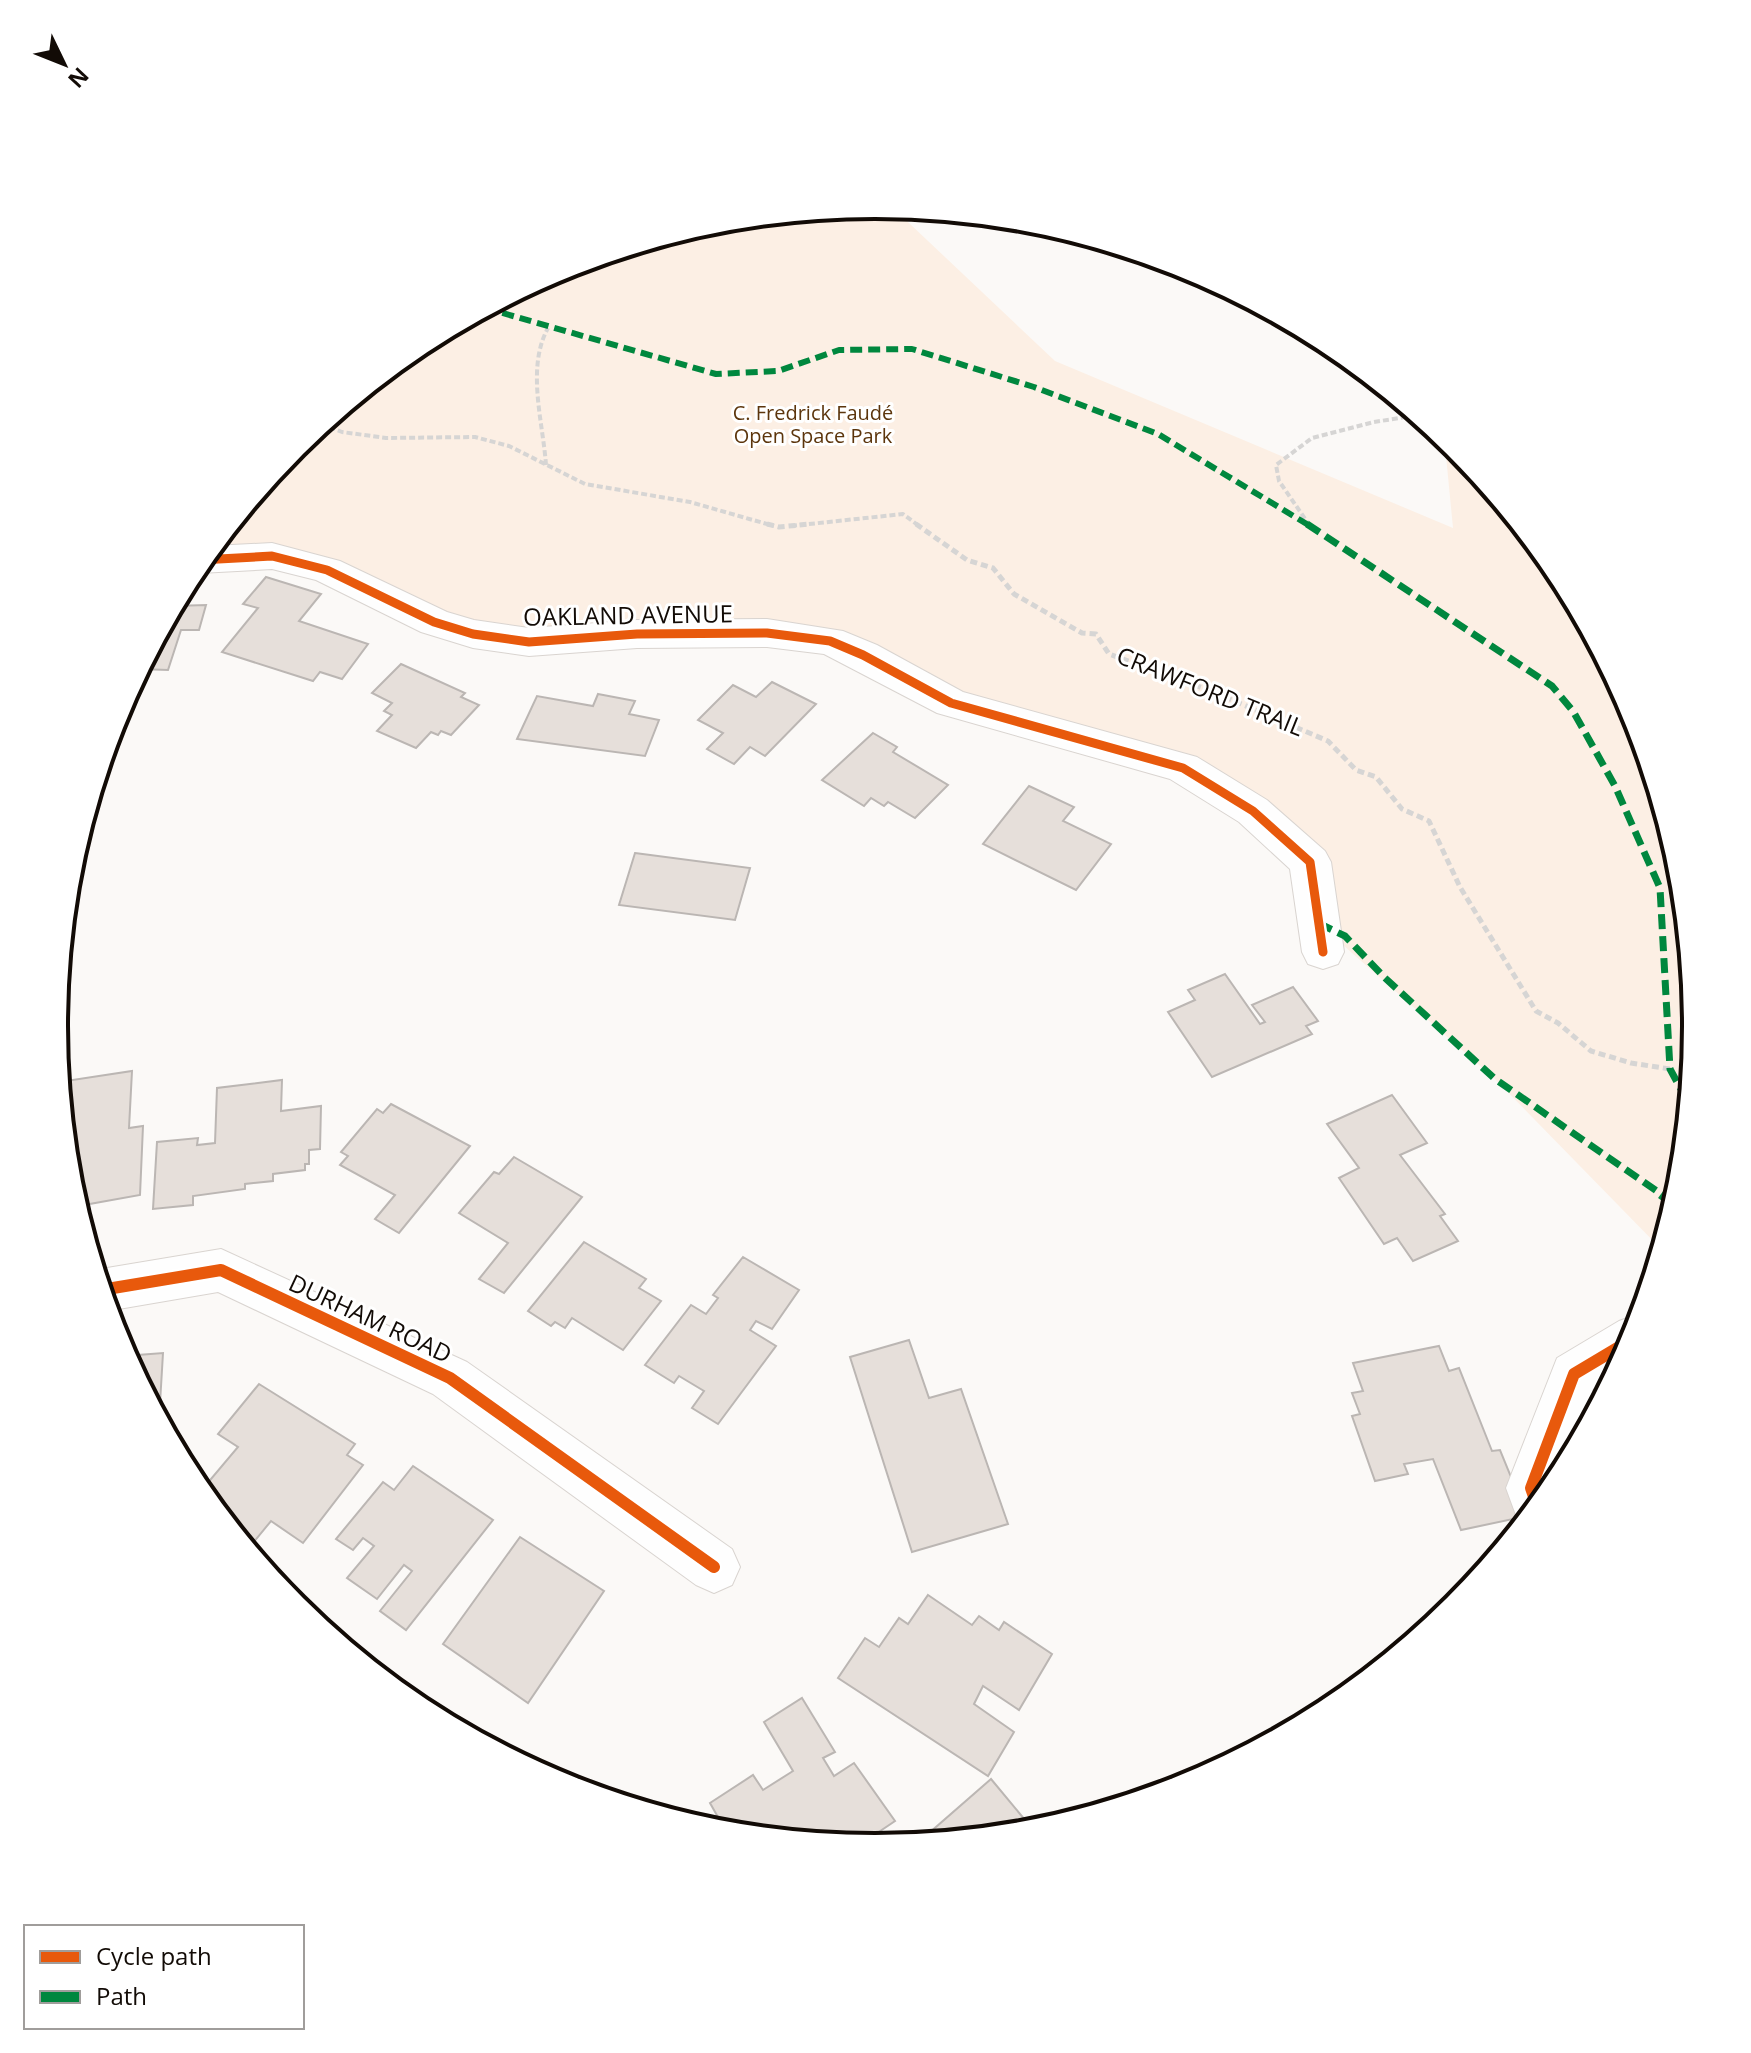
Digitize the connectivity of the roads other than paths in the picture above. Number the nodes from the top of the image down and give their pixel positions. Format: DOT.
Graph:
graph roads {
  1 [pos="218,559"];
  2 [pos="1323,952"];
  3 [pos="112,1288"];
  4 [pos="1616,1349"];
  5 [pos="1533,1494"];
  6 [pos="714,1567"];
  1 -- 2 [label="street, OAKLAND AVENUE"];
  3 -- 6 [label="street, DURHAM ROAD"];
  4 -- 5 [label="street"];
}
